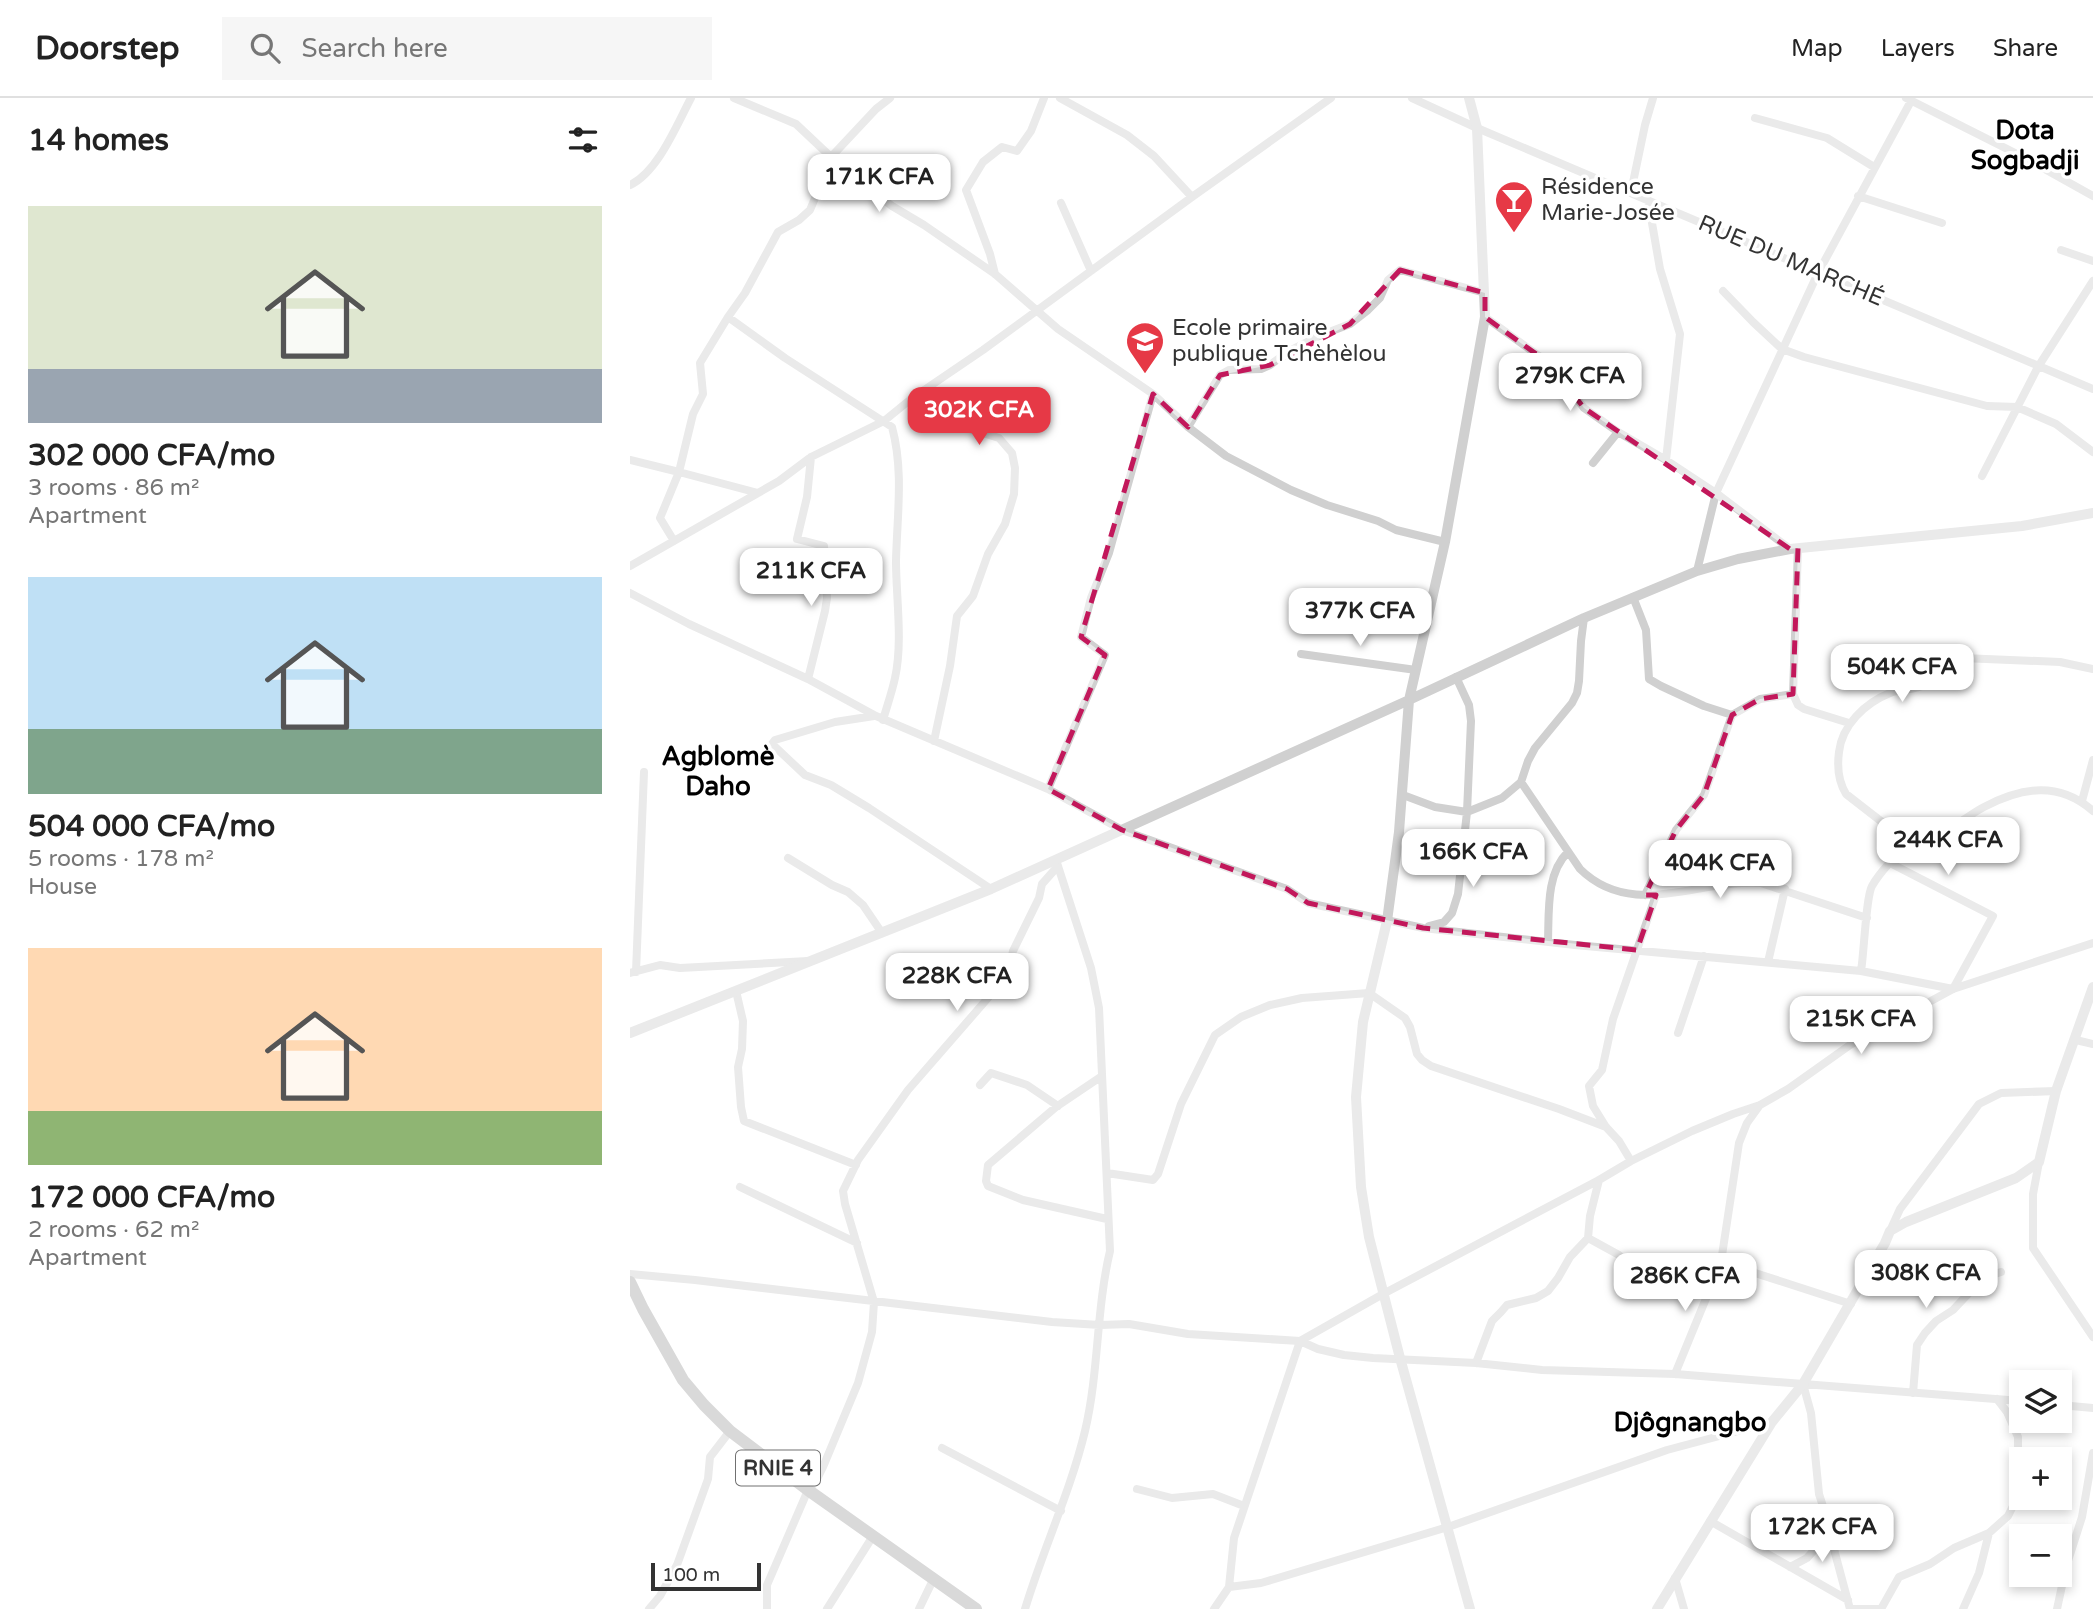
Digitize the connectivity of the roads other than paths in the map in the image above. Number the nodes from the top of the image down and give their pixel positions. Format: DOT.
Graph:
graph roads {
  1 [pos="691,98"];
  2 [pos="734,98"];
  3 [pos="890,98"];
  4 [pos="1044,98"];
  5 [pos="1060,98"];
  6 [pos="1331,98"];
  7 [pos="1412,98"];
  8 [pos="1469,98"];
  9 [pos="1653,98"];
  10 [pos="1908,100"];
  11 [pos="1755,118"];
  12 [pos="1477,128"];
  13 [pos="831,156"];
  14 [pos="838,164"];
  15 [pos="1874,167"];
  16 [pos="630,185"];
  17 [pos="1631,192"];
  18 [pos="1858,196"];
  19 [pos="2093,196"];
  20 [pos="1192,197"];
  21 [pos="1648,200"];
  22 [pos="1061,203"];
  23 [pos="1942,223"];
  24 [pos="2061,250"];
  25 [pos="2093,261"];
  26 [pos="1091,271"];
  27 [pos="1818,273"];
  28 [pos="995,274"];
  29 [pos="2093,281"];
  30 [pos="1723,291"];
  31 [pos="1485,293"];
  32 [pos="1036,312"];
  33 [pos="728,317"];
  34 [pos="1485,317"];
  35 [pos="1782,349"];
  36 [pos="2038,367"];
  37 [pos="2093,389"];
  38 [pos="1153,394"];
  39 [pos="911,399"];
  40 [pos="2017,407"];
  41 [pos="884,421"];
  42 [pos="1188,427"];
  43 [pos="1618,432"];
  44 [pos="2093,452"];
  45 [pos="811,457"];
  46 [pos="630,460"];
  47 [pos="1666,460"];
  48 [pos="1593,463"];
  49 [pos="679,472"];
  50 [pos="1982,476"];
  51 [pos="758,493"];
  52 [pos="1716,494"];
  53 [pos="2093,513"];
  54 [pos="674,541"];
  55 [pos="1445,542"];
  56 [pos="1794,549"];
  57 [pos="630,566"];
  58 [pos="1697,571"];
  59 [pos="630,593"];
  60 [pos="1633,597"];
  61 [pos="1584,618"];
  62 [pos="1301,654"];
  63 [pos="2093,669"];
  64 [pos="1416,670"];
  65 [pos="1456,677"];
  66 [pos="808,679"];
  67 [pos="1793,694"];
  68 [pos="1409,700"];
  69 [pos="1732,715"];
  70 [pos="880,718"];
  71 [pos="1849,723"];
  72 [pos="934,741"];
  73 [pos="2093,760"];
  74 [pos="644,772"];
  75 [pos="1521,782"];
  76 [pos="1048,789"];
  77 [pos="1403,795"];
  78 [pos="2082,801"];
  79 [pos="2093,810"];
  80 [pos="1467,812"];
  81 [pos="1122,830"];
  82 [pos="1908,846"];
  83 [pos="1568,852"];
  84 [pos="788,858"];
  85 [pos="1057,863"];
  86 [pos="1891,863"];
  87 [pos="991,889"];
  88 [pos="1785,889"];
  89 [pos="1644,895"];
  90 [pos="1656,895"];
  91 [pos="1867,918"];
  92 [pos="1387,921"];
  93 [pos="1423,928"];
  94 [pos="882,933"];
  95 [pos="1548,941"];
  96 [pos="2093,943"];
  97 [pos="1637,950"];
  98 [pos="1704,956"];
  99 [pos="815,960"];
  100 [pos="1768,962"];
  101 [pos="1861,971"];
  102 [pos="633,972"];
  103 [pos="2093,987"];
  104 [pos="1952,989"];
  105 [pos="736,991"];
  106 [pos="1369,993"];
  107 [pos="630,1033"];
  108 [pos="1678,1033"];
  109 [pos="2076,1040"];
  110 [pos="2093,1044"];
  111 [pos="1102,1076"];
  112 [pos="980,1085"];
  113 [pos="2056,1091"];
  114 [pos="1760,1105"];
  115 [pos="1058,1106"];
  116 [pos="1606,1127"];
  117 [pos="1631,1161"];
  118 [pos="2039,1162"];
  119 [pos="856,1165"];
  120 [pos="1107,1173"];
  121 [pos="1599,1180"];
  122 [pos="740,1187"];
  123 [pos="1107,1219"];
  124 [pos="1890,1231"];
  125 [pos="1588,1238"];
  126 [pos="857,1243"];
  127 [pos="1619,1255"];
  128 [pos="1721,1262"];
  129 [pos="2001,1272"];
  130 [pos="630,1275"];
  131 [pos="630,1282"];
  132 [pos="1384,1294"];
  133 [pos="874,1302"];
  134 [pos="1851,1304"];
  135 [pos="1100,1325"];
  136 [pos="2092,1332"];
  137 [pos="1300,1341"];
  138 [pos="1400,1358"];
  139 [pos="1476,1363"];
  140 [pos="1675,1374"];
  141 [pos="1803,1384"];
  142 [pos="1913,1392"];
  143 [pos="1997,1399"];
  144 [pos="2009,1400"];
  145 [pos="2072,1406"];
  146 [pos="2093,1408"];
  147 [pos="1772,1422"];
  148 [pos="730,1431"];
  149 [pos="942,1448"];
  150 [pos="2093,1453"];
  151 [pos="1137,1489"];
  152 [pos="807,1490"];
  153 [pos="1244,1506"];
  154 [pos="1061,1511"];
  155 [pos="1710,1521"];
  156 [pos="1448,1527"];
  157 [pos="1831,1531"];
  158 [pos="1989,1533"];
  159 [pos="873,1536"];
  160 [pos="1790,1567"];
  161 [pos="1675,1578"];
  162 [pos="933,1580"];
  163 [pos="1229,1587"];
  164 [pos="1849,1606"];
  165 [pos="649,1609"];
  166 [pos="767,1609"];
  167 [pos="827,1609"];
  168 [pos="919,1609"];
  169 [pos="976,1609"];
  170 [pos="1025,1609"];
  171 [pos="1214,1609"];
  172 [pos="1470,1609"];
  173 [pos="1657,1609"];
  174 [pos="1684,1609"];
  175 [pos="1881,1609"];
  176 [pos="1963,1609"];
  177 [pos="2057,1609"];
  1 -- 16 [label="street"];
  2 -- 13 [label="street"];
  3 -- 13 [label="street"];
  4 -- 28 [label="street"];
  5 -- 20 [label="street"];
  6 -- 20 [label="street"];
  7 -- 12 [label="street, RUE DU MARCHÉ"];
  8 -- 12 [label="street"];
  9 -- 17 [label="street"];
  10 -- 15 [label="street"];
  10 -- 19 [label="street"];
  11 -- 15 [label="street"];
  12 -- 17 [label="street, RUE DU MARCHÉ"];
  12 -- 31 [label="street"];
  13 -- 14 [label="street"];
  14 -- 28 [label="street"];
  14 -- 33 [label="street"];
  15 -- 18 [label="street"];
  17 -- 21 [label="street, RUE DU MARCHÉ"];
  18 -- 23 [label="street"];
  18 -- 27 [label="street"];
  20 -- 26 [label="street"];
  21 -- 27 [label="street, RUE DU MARCHÉ"];
  21 -- 47 [label="street"];
  22 -- 26 [label="street"];
  24 -- 25 [label="street"];
  26 -- 32 [label="street"];
  27 -- 35 [label="street"];
  27 -- 36 [label="street, RUE DU MARCHÉ"];
  28 -- 32 [label="street"];
  29 -- 36 [label="street"];
  30 -- 35 [label="street"];
  31 -- 34 [label="street"];
  31 -- 42 [label="street"];
  32 -- 38 [label="street"];
  32 -- 39 [label="street"];
  33 -- 41 [label="street"];
  33 -- 49 [label="street"];
  34 -- 43 [label="street"];
  34 -- 55 [label="street"];
  35 -- 40 [label="street"];
  35 -- 52 [label="street"];
  36 -- 37 [label="street, RUE DU MARCHÉ"];
  36 -- 40 [label="street"];
  38 -- 42 [label="street"];
  38 -- 76 [label="street"];
  39 -- 41 [label="street"];
  39 -- 72 [label="street"];
  40 -- 44 [label="street"];
  40 -- 50 [label="street"];
  41 -- 45 [label="street"];
  41 -- 70 [label="street"];
  42 -- 55 [label="street"];
  43 -- 47 [label="street"];
  43 -- 48 [label="street"];
  45 -- 51 [label="street"];
  45 -- 66 [label="street"];
  46 -- 49 [label="street"];
  47 -- 52 [label="street"];
  49 -- 51 [label="street"];
  49 -- 54 [label="street"];
  51 -- 54 [label="street"];
  52 -- 56 [label="street"];
  52 -- 58 [label="street"];
  53 -- 56 [label="street"];
  54 -- 57 [label="street"];
  55 -- 64 [label="street"];
  56 -- 58 [label="street"];
  56 -- 67 [label="street"];
  58 -- 60 [label="street"];
  59 -- 66 [label="street"];
  60 -- 61 [label="street"];
  60 -- 69 [label="street"];
  61 -- 65 [label="street"];
  61 -- 75 [label="street"];
  62 -- 64 [label="street"];
  63 -- 71 [label="street"];
  64 -- 68 [label="street"];
  65 -- 68 [label="street"];
  65 -- 80 [label="street"];
  66 -- 70 [label="street"];
  67 -- 69 [label="street"];
  67 -- 71 [label="street"];
  68 -- 77 [label="street"];
  68 -- 81 [label="street"];
  69 -- 89 [label="street"];
  70 -- 72 [label="street"];
  70 -- 87 [label="street"];
  71 -- 82 [label="street"];
  72 -- 76 [label="street"];
  73 -- 78 [label="street"];
  74 -- 102 [label="street"];
  75 -- 80 [label="street"];
  75 -- 83 [label="street"];
  76 -- 81 [label="street"];
  77 -- 80 [label="street"];
  77 -- 92 [label="street"];
  78 -- 79 [label="street"];
  78 -- 82 [label="street"];
  80 -- 93 [label="street"];
  81 -- 85 [label="street"];
  81 -- 92 [label="street"];
  82 -- 86 [label="street"];
  83 -- 89 [label="street"];
  83 -- 95 [label="street"];
  84 -- 94 [label="street"];
  85 -- 87 [label="street"];
  85 -- 111 [label="street"];
  85 -- 119 [label="street"];
  86 -- 91 [label="street"];
  86 -- 104 [label="street"];
  87 -- 94 [label="street"];
  88 -- 90 [label="street"];
  88 -- 91 [label="street"];
  88 -- 100 [label="street"];
  89 -- 90 [label="street"];
  90 -- 97 [label="street"];
  91 -- 101 [label="street"];
  92 -- 93 [label="street"];
  92 -- 106 [label="street"];
  93 -- 95 [label="street"];
  94 -- 99 [label="street"];
  95 -- 97 [label="street"];
  96 -- 104 [label="street"];
  97 -- 98 [label="street"];
  97 -- 116 [label="street"];
  98 -- 100 [label="street"];
  98 -- 108 [label="street"];
  99 -- 102 [label="street"];
  99 -- 105 [label="street"];
  100 -- 101 [label="street"];
  101 -- 104 [label="street"];
  103 -- 109 [label="street"];
  104 -- 114 [label="street"];
  105 -- 107 [label="street"];
  105 -- 119 [label="street"];
  106 -- 116 [label="street"];
  106 -- 120 [label="street"];
  106 -- 132 [label="street"];
  109 -- 110 [label="street"];
  109 -- 113 [label="street"];
  111 -- 115 [label="street"];
  111 -- 120 [label="street"];
  112 -- 115 [label="street"];
  113 -- 118 [label="street"];
  113 -- 124 [label="street"];
  114 -- 117 [label="street"];
  114 -- 128 [label="street"];
  115 -- 123 [label="street"];
  116 -- 117 [label="street"];
  117 -- 121 [label="street"];
  118 -- 124 [label="street"];
  118 -- 136 [label="street"];
  119 -- 126 [label="street"];
  120 -- 123 [label="street"];
  121 -- 125 [label="street"];
  121 -- 132 [label="street"];
  122 -- 126 [label="street"];
  123 -- 135 [label="street"];
  124 -- 134 [label="street"];
  125 -- 127 [label="street"];
  125 -- 139 [label="street"];
  126 -- 133 [label="street"];
  128 -- 134 [label="street"];
  128 -- 140 [label="street"];
  129 -- 142 [label="street"];
  130 -- 133 [label="street"];
  131 -- 148 [label="main road, RNIE 4"];
  132 -- 137 [label="street"];
  132 -- 138 [label="street"];
  133 -- 135 [label="street"];
  133 -- 152 [label="street"];
  134 -- 141 [label="street"];
  135 -- 137 [label="street"];
  135 -- 154 [label="street"];
  137 -- 138 [label="street"];
  137 -- 153 [label="street"];
  138 -- 139 [label="street"];
  138 -- 156 [label="street"];
  139 -- 140 [label="street"];
  140 -- 141 [label="street"];
  141 -- 142 [label="street"];
  141 -- 147 [label="street"];
  141 -- 157 [label="street"];
  142 -- 143 [label="street"];
  143 -- 144 [label="street"];
  143 -- 158 [label="street"];
  145 -- 146 [label="street"];
  147 -- 155 [label="street"];
  147 -- 156 [label="street"];
  148 -- 152 [label="main road, RNIE 4"];
  148 -- 165 [label="street"];
  149 -- 154 [label="street"];
  150 -- 177 [label="street"];
  151 -- 153 [label="street"];
  152 -- 159 [label="main road, RNIE 4"];
  152 -- 166 [label="street"];
  153 -- 163 [label="street"];
  154 -- 170 [label="street"];
  155 -- 160 [label="street"];
  155 -- 161 [label="street"];
  156 -- 163 [label="street"];
  156 -- 172 [label="street"];
  157 -- 160 [label="street"];
  157 -- 164 [label="street"];
  158 -- 175 [label="street"];
  158 -- 176 [label="street"];
  159 -- 162 [label="main road, RNIE 4"];
  159 -- 167 [label="street"];
  160 -- 164 [label="street"];
  161 -- 173 [label="street"];
  161 -- 174 [label="street"];
  162 -- 168 [label="street"];
  162 -- 169 [label="main road, RNIE 4"];
  163 -- 171 [label="street"];
  164 -- 175 [label="street"];
}
